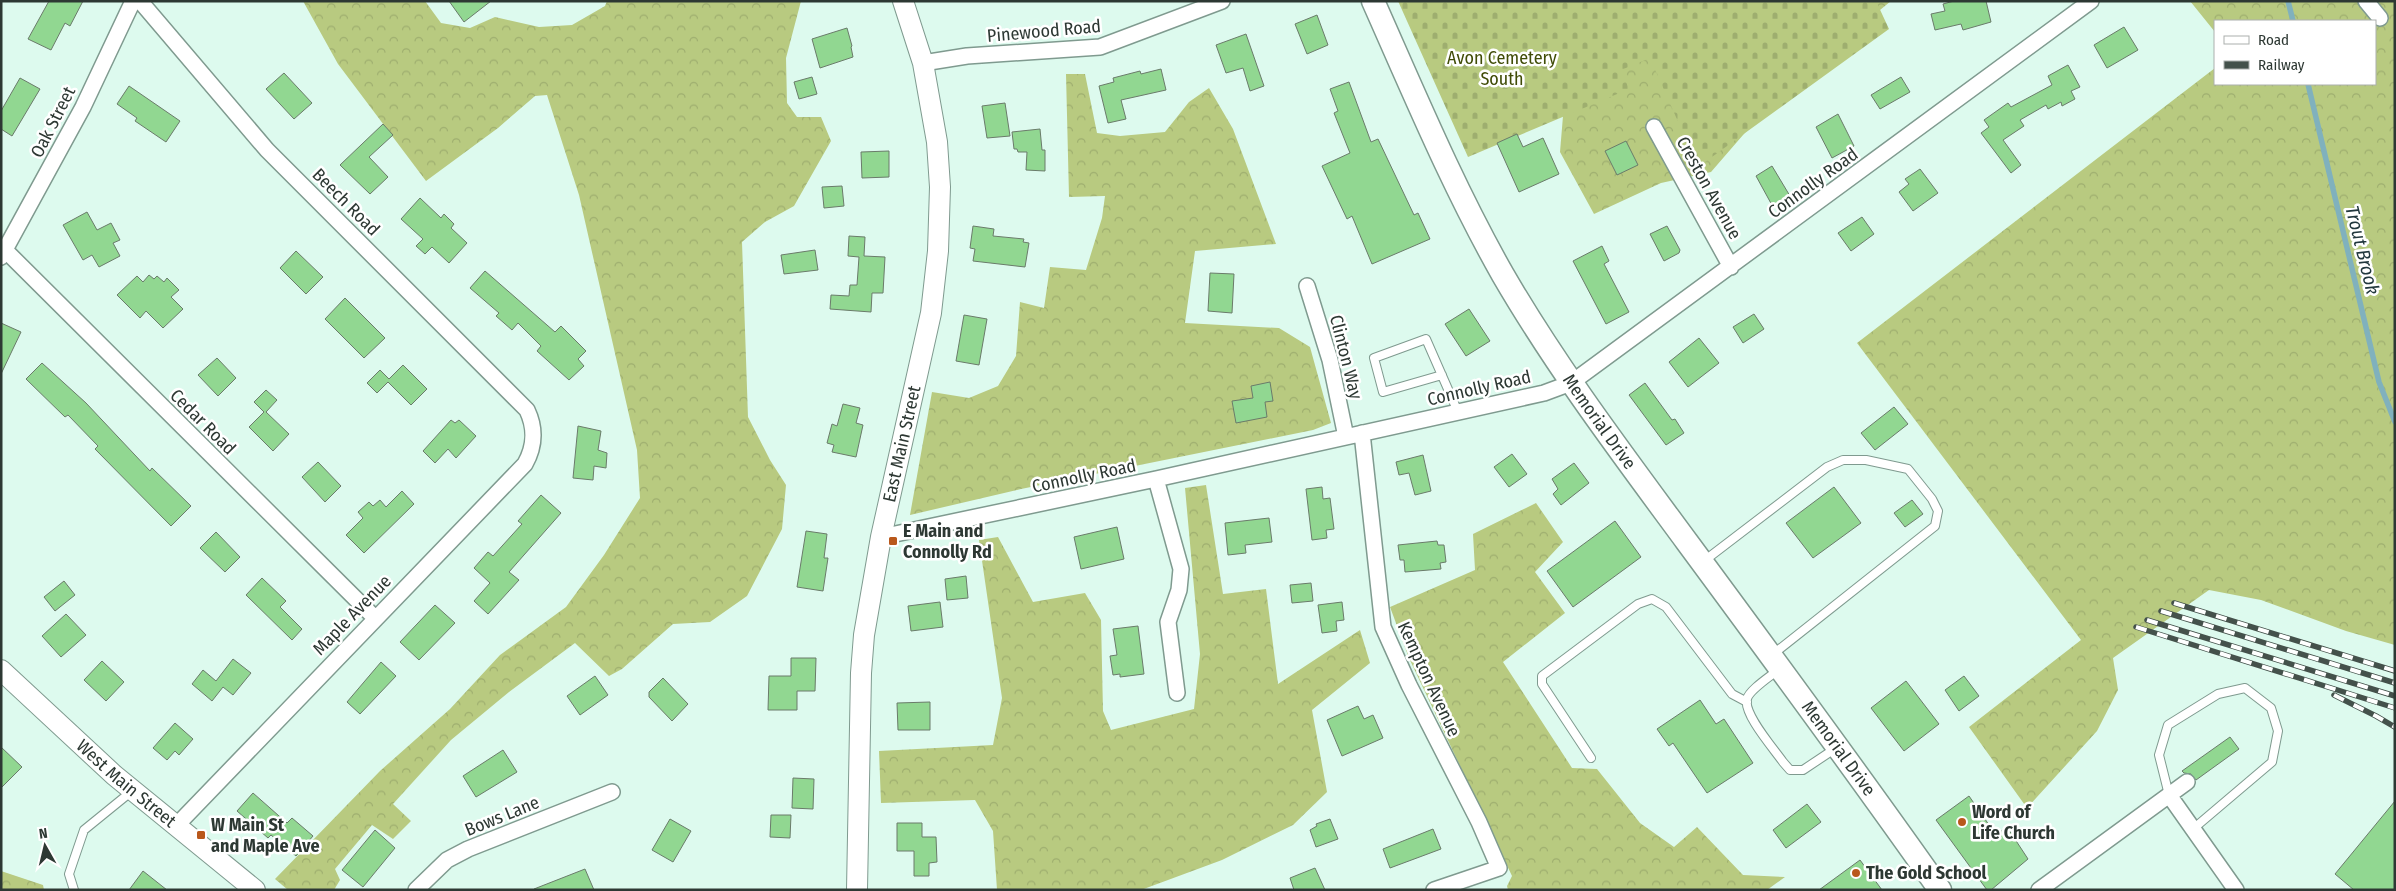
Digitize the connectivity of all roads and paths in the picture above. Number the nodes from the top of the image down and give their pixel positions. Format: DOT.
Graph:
graph roads {
  1 [pos="133,1"];
  2 [pos="140,1"];
  3 [pos="903,1"];
  4 [pos="1222,1"];
  5 [pos="1373,1"];
  6 [pos="2091,1"];
  7 [pos="2366,1"];
  8 [pos="2380,18"];
  9 [pos="923,63"];
  10 [pos="1654,127"];
  11 [pos="3,254"];
  12 [pos="1731,266"];
  13 [pos="1307,286"];
  14 [pos="1442,375"];
  15 [pos="1571,382"];
  16 [pos="1458,412"];
  17 [pos="533,421"];
  18 [pos="1362,434"];
  19 [pos="1346,437"];
  20 [pos="1156,479"];
  21 [pos="881,537"];
  22 [pos="1702,563"];
  23 [pos="375,618"];
  24 [pos="1775,663"];
  25 [pos="1,670"];
  26 [pos="1177,693"];
  27 [pos="1747,702"];
  28 [pos="1837,747"];
  29 [pos="1591,758"];
  30 [pos="2187,782"];
  31 [pos="133,790"];
  32 [pos="612,792"];
  33 [pos="2170,795"];
  34 [pos="176,826"];
  35 [pos="2193,828"];
  36 [pos="74,890"];
  37 [pos="255,890"];
  38 [pos="416,890"];
  39 [pos="857,890"];
  40 [pos="1434,890"];
  41 [pos="1940,890"];
  42 [pos="2039,890"];
  43 [pos="2236,890"];
  1 -- 11 [label="street, Oak Street"];
  2 -- 17 [label="street, Beech Road"];
  3 -- 9 [label="main road, East Main Street"];
  4 -- 9 [label="street, Pinewood Road"];
  5 -- 15 [label="main road, Memorial Drive"];
  6 -- 12 [label="street, Connolly Road"];
  7 -- 8 [label="street"];
  9 -- 21 [label="main road, East Main Street"];
  10 -- 12 [label="street, Creston Avenue"];
  11 -- 23 [label="street, Cedar Road"];
  12 -- 15 [label="street, Connolly Road"];
  13 -- 19 [label="street, Clinton Way"];
  14 -- 14 [label="lane"];
  14 -- 16 [label="lane"];
  15 -- 16 [label="street, Connolly Road"];
  15 -- 22 [label="main road, Memorial Drive"];
  16 -- 18 [label="street, Connolly Road"];
  17 -- 23 [label="street, Maple Avenue"];
  18 -- 19 [label="street, Connolly Road"];
  18 -- 40 [label="street, Kempton Avenue"];
  19 -- 20 [label="street, Connolly Road"];
  20 -- 21 [label="street, Connolly Road"];
  20 -- 26 [label="street"];
  21 -- 39 [label="main road, East Main Street"];
  22 -- 24 [label="main road, Memorial Drive"];
  22 -- 24 [label="lane"];
  23 -- 34 [label="street, Maple Avenue"];
  24 -- 27 [label="lane"];
  24 -- 28 [label="main road, Memorial Drive"];
  25 -- 31 [label="main road, West Main Street"];
  27 -- 28 [label="lane"];
  27 -- 29 [label="lane"];
  28 -- 41 [label="main road, Memorial Drive"];
  30 -- 33 [label="street"];
  31 -- 34 [label="main road, West Main Street"];
  31 -- 36 [label="lane"];
  32 -- 38 [label="street, Bows Lane"];
  33 -- 35 [label="street"];
  33 -- 35 [label="lane"];
  33 -- 42 [label="street"];
  34 -- 37 [label="main road, West Main Street"];
  35 -- 43 [label="street"];
}
